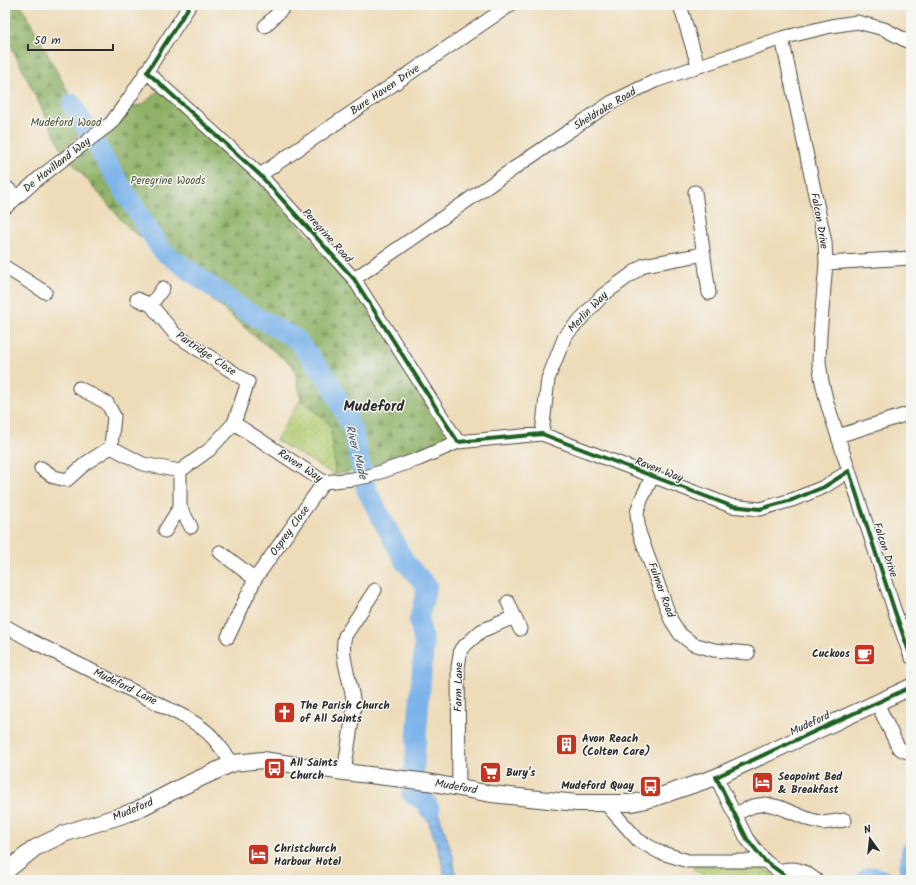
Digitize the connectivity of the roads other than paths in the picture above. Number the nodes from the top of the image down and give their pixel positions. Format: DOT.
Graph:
graph roads {
  1 [pos="190,5"];
  2 [pos="286,5"];
  3 [pos="680,5"];
  4 [pos="504,7"];
  5 [pos="266,26"];
  6 [pos="782,38"];
  7 [pos="911,43"];
  8 [pos="698,66"];
  9 [pos="147,72"];
  10 [pos="260,175"];
  11 [pos="5,186"];
  12 [pos="695,192"];
  13 [pos="17,197"];
  14 [pos="5,208"];
  15 [pos="704,254"];
  16 [pos="911,258"];
  17 [pos="826,263"];
  18 [pos="5,266"];
  19 [pos="354,279"];
  20 [pos="163,288"];
  21 [pos="45,292"];
  22 [pos="709,293"];
  23 [pos="137,299"];
  24 [pos="151,305"];
  25 [pos="79,388"];
  26 [pos="911,412"];
  27 [pos="234,423"];
  28 [pos="542,434"];
  29 [pos="838,436"];
  30 [pos="458,442"];
  31 [pos="111,447"];
  32 [pos="41,468"];
  33 [pos="180,471"];
  34 [pos="849,471"];
  35 [pos="652,477"];
  36 [pos="324,482"];
  37 [pos="180,507"];
  38 [pos="191,527"];
  39 [pos="165,531"];
  40 [pos="220,552"];
  41 [pos="255,579"];
  42 [pos="375,590"];
  43 [pos="508,602"];
  44 [pos="514,617"];
  45 [pos="5,626"];
  46 [pos="520,629"];
  47 [pos="228,637"];
  48 [pos="748,653"];
  49 [pos="911,657"];
  50 [pos="911,687"];
  51 [pos="877,703"];
  52 [pos="911,752"];
  53 [pos="232,763"];
  54 [pos="344,772"];
  55 [pos="716,778"];
  56 [pos="459,787"];
  57 [pos="605,803"];
  58 [pos="735,814"];
  59 [pos="845,820"];
  60 [pos="765,861"];
  61 [pos="779,871"];
  62 [pos="5,872"];
  63 [pos="791,880"];
  64 [pos="816,880"];
  1 -- 9 [label="street, De Havilland Way"];
  2 -- 5 [label="street"];
  3 -- 8 [label="street"];
  4 -- 10 [label="street, Bure Haven Drive"];
  6 -- 7 [label="street, Sheldrake Road"];
  6 -- 8 [label="street, Sheldrake Road"];
  6 -- 17 [label="street, Falcon Drive"];
  8 -- 19 [label="street, Sheldrake Road"];
  9 -- 10 [label="street, Peregrine Road"];
  9 -- 13 [label="street, De Havilland Way"];
  10 -- 19 [label="street, Peregrine Road"];
  11 -- 13 [label="street"];
  12 -- 15 [label="street"];
  13 -- 14 [label="street, De Havilland Way"];
  15 -- 22 [label="street"];
  15 -- 28 [label="street, Merlin Way"];
  16 -- 17 [label="street"];
  17 -- 29 [label="street, Falcon Drive"];
  18 -- 21 [label="street"];
  19 -- 30 [label="street, Peregrine Road"];
  20 -- 24 [label="street"];
  23 -- 24 [label="street, Partridge Close"];
  24 -- 27 [label="street, Partridge Close"];
  25 -- 31 [label="street"];
  26 -- 29 [label="street"];
  27 -- 33 [label="street"];
  27 -- 36 [label="street, Raven Way"];
  28 -- 30 [label="street, Raven Way"];
  28 -- 35 [label="street, Raven Way"];
  29 -- 34 [label="street, Falcon Drive"];
  30 -- 36 [label="street, Raven Way"];
  31 -- 32 [label="street"];
  31 -- 33 [label="street"];
  33 -- 37 [label="street"];
  34 -- 35 [label="street, Raven Way"];
  34 -- 49 [label="street, Falcon Drive"];
  35 -- 48 [label="street, Fulmar Road"];
  36 -- 41 [label="street, Osprey Close"];
  37 -- 38 [label="street"];
  37 -- 39 [label="street"];
  40 -- 41 [label="street"];
  41 -- 47 [label="street, Osprey Close"];
  42 -- 54 [label="street"];
  43 -- 44 [label="street"];
  44 -- 46 [label="street"];
  44 -- 56 [label="street, Farm Lane"];
  45 -- 53 [label="street, Mudeford Lane"];
  50 -- 51 [label="street, Mudeford"];
  51 -- 52 [label="street"];
  51 -- 55 [label="street, Mudeford"];
  53 -- 54 [label="street, Mudeford"];
  53 -- 62 [label="street, Mudeford"];
  54 -- 56 [label="street, Mudeford"];
  55 -- 57 [label="street, Mudeford"];
  55 -- 58 [label="street"];
  56 -- 57 [label="street, Mudeford"];
  57 -- 60 [label="street"];
  58 -- 59 [label="street"];
  58 -- 60 [label="street"];
  60 -- 61 [label="street"];
  61 -- 63 [label="street"];
  61 -- 64 [label="street"];
}
